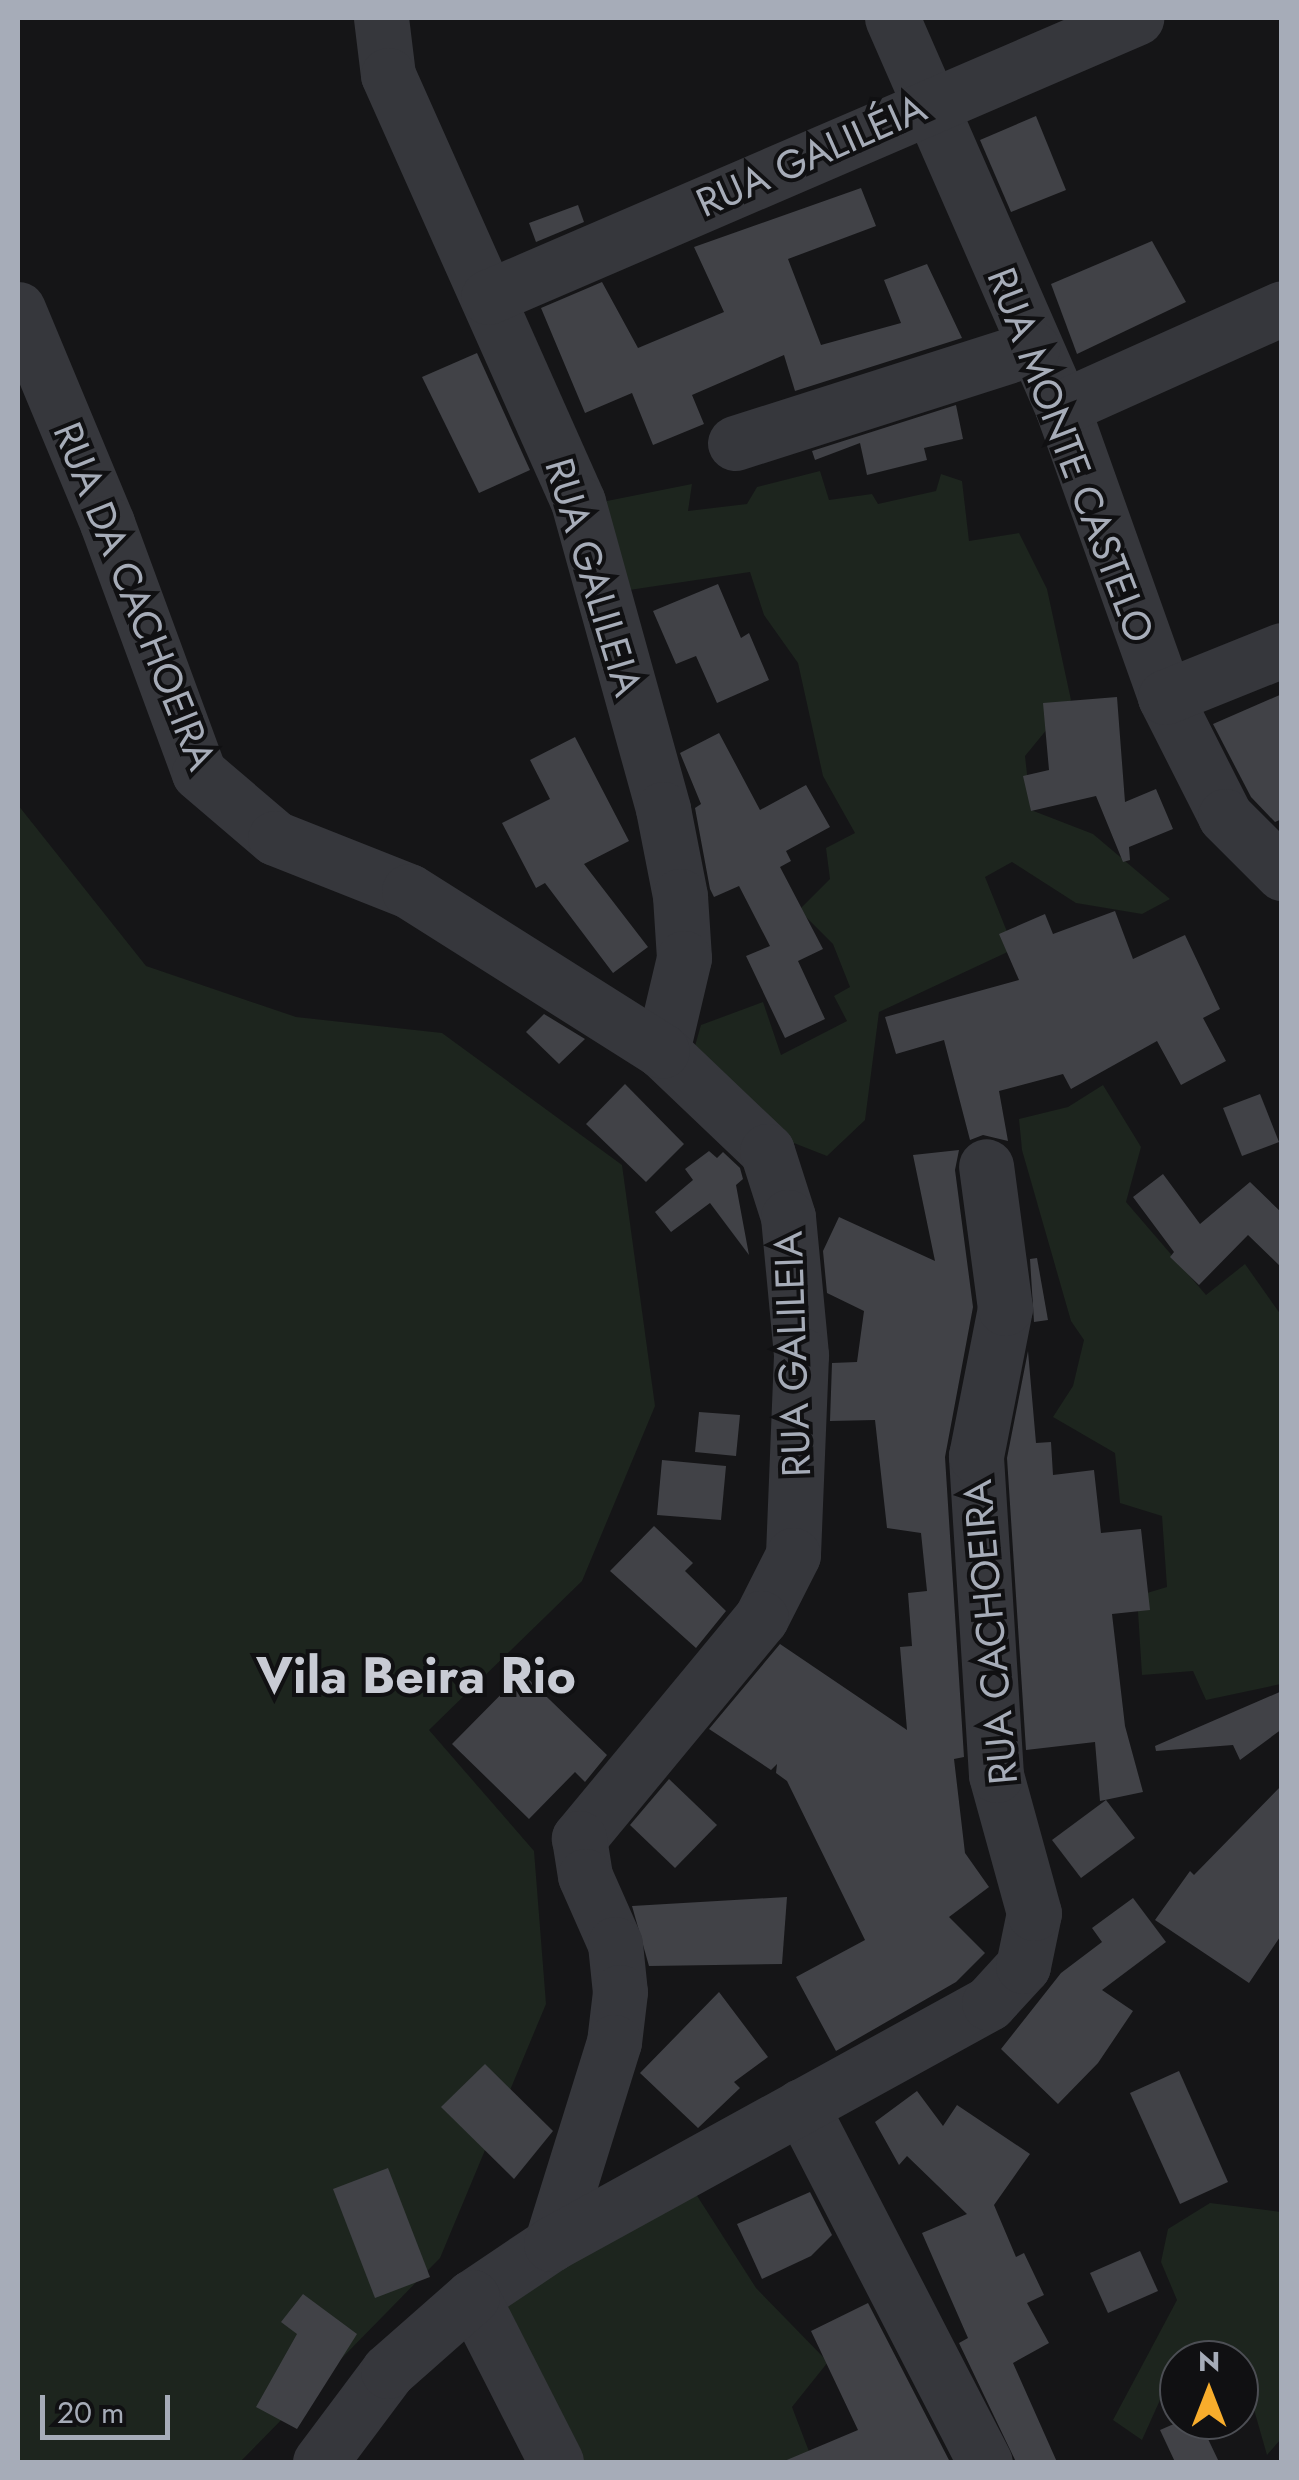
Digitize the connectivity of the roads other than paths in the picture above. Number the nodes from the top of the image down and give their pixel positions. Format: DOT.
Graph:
graph roads {
  1 [pos="381,18"];
  2 [pos="892,18"];
  3 [pos="1136,18"];
  4 [pos="930,103"];
  5 [pos="488,297"];
  6 [pos="1282,308"];
  7 [pos="18,309"];
  8 [pos="1032,348"];
  9 [pos="1062,407"];
  10 [pos="735,442"];
  11 [pos="1282,650"];
  12 [pos="1165,697"];
  13 [pos="1282,873"];
  14 [pos="662,1051"];
  15 [pos="986,1166"];
  16 [pos="801,2106"];
  17 [pos="551,2244"];
  18 [pos="472,2297"];
  19 [pos="320,2462"];
  20 [pos="556,2462"];
  21 [pos="985,2462"];
  1 -- 5 [label="street, RUA GALILEIA"];
  2 -- 4 [label="street, RUA MONTE CASTELO"];
  3 -- 4 [label="street, RUA GALILÉIA"];
  4 -- 5 [label="street, RUA GALILÉIA"];
  4 -- 8 [label="street, RUA MONTE CASTELO"];
  5 -- 14 [label="street, RUA GALILEIA"];
  6 -- 9 [label="street"];
  7 -- 14 [label="street, RUA DA CACHOEIRA"];
  8 -- 9 [label="street, RUA MONTE CASTELO"];
  8 -- 10 [label="street"];
  9 -- 12 [label="street, RUA MONTE CASTELO"];
  11 -- 12 [label="street"];
  12 -- 13 [label="street, RUA MONTE CASTELO"];
  14 -- 17 [label="street, RUA GALILEIA"];
  15 -- 16 [label="street, RUA CACHOEIRA"];
  16 -- 17 [label="street, RUA CACHOEIRA"];
  16 -- 21 [label="street"];
  17 -- 18 [label="street"];
  18 -- 19 [label="street"];
  18 -- 20 [label="street"];
}
